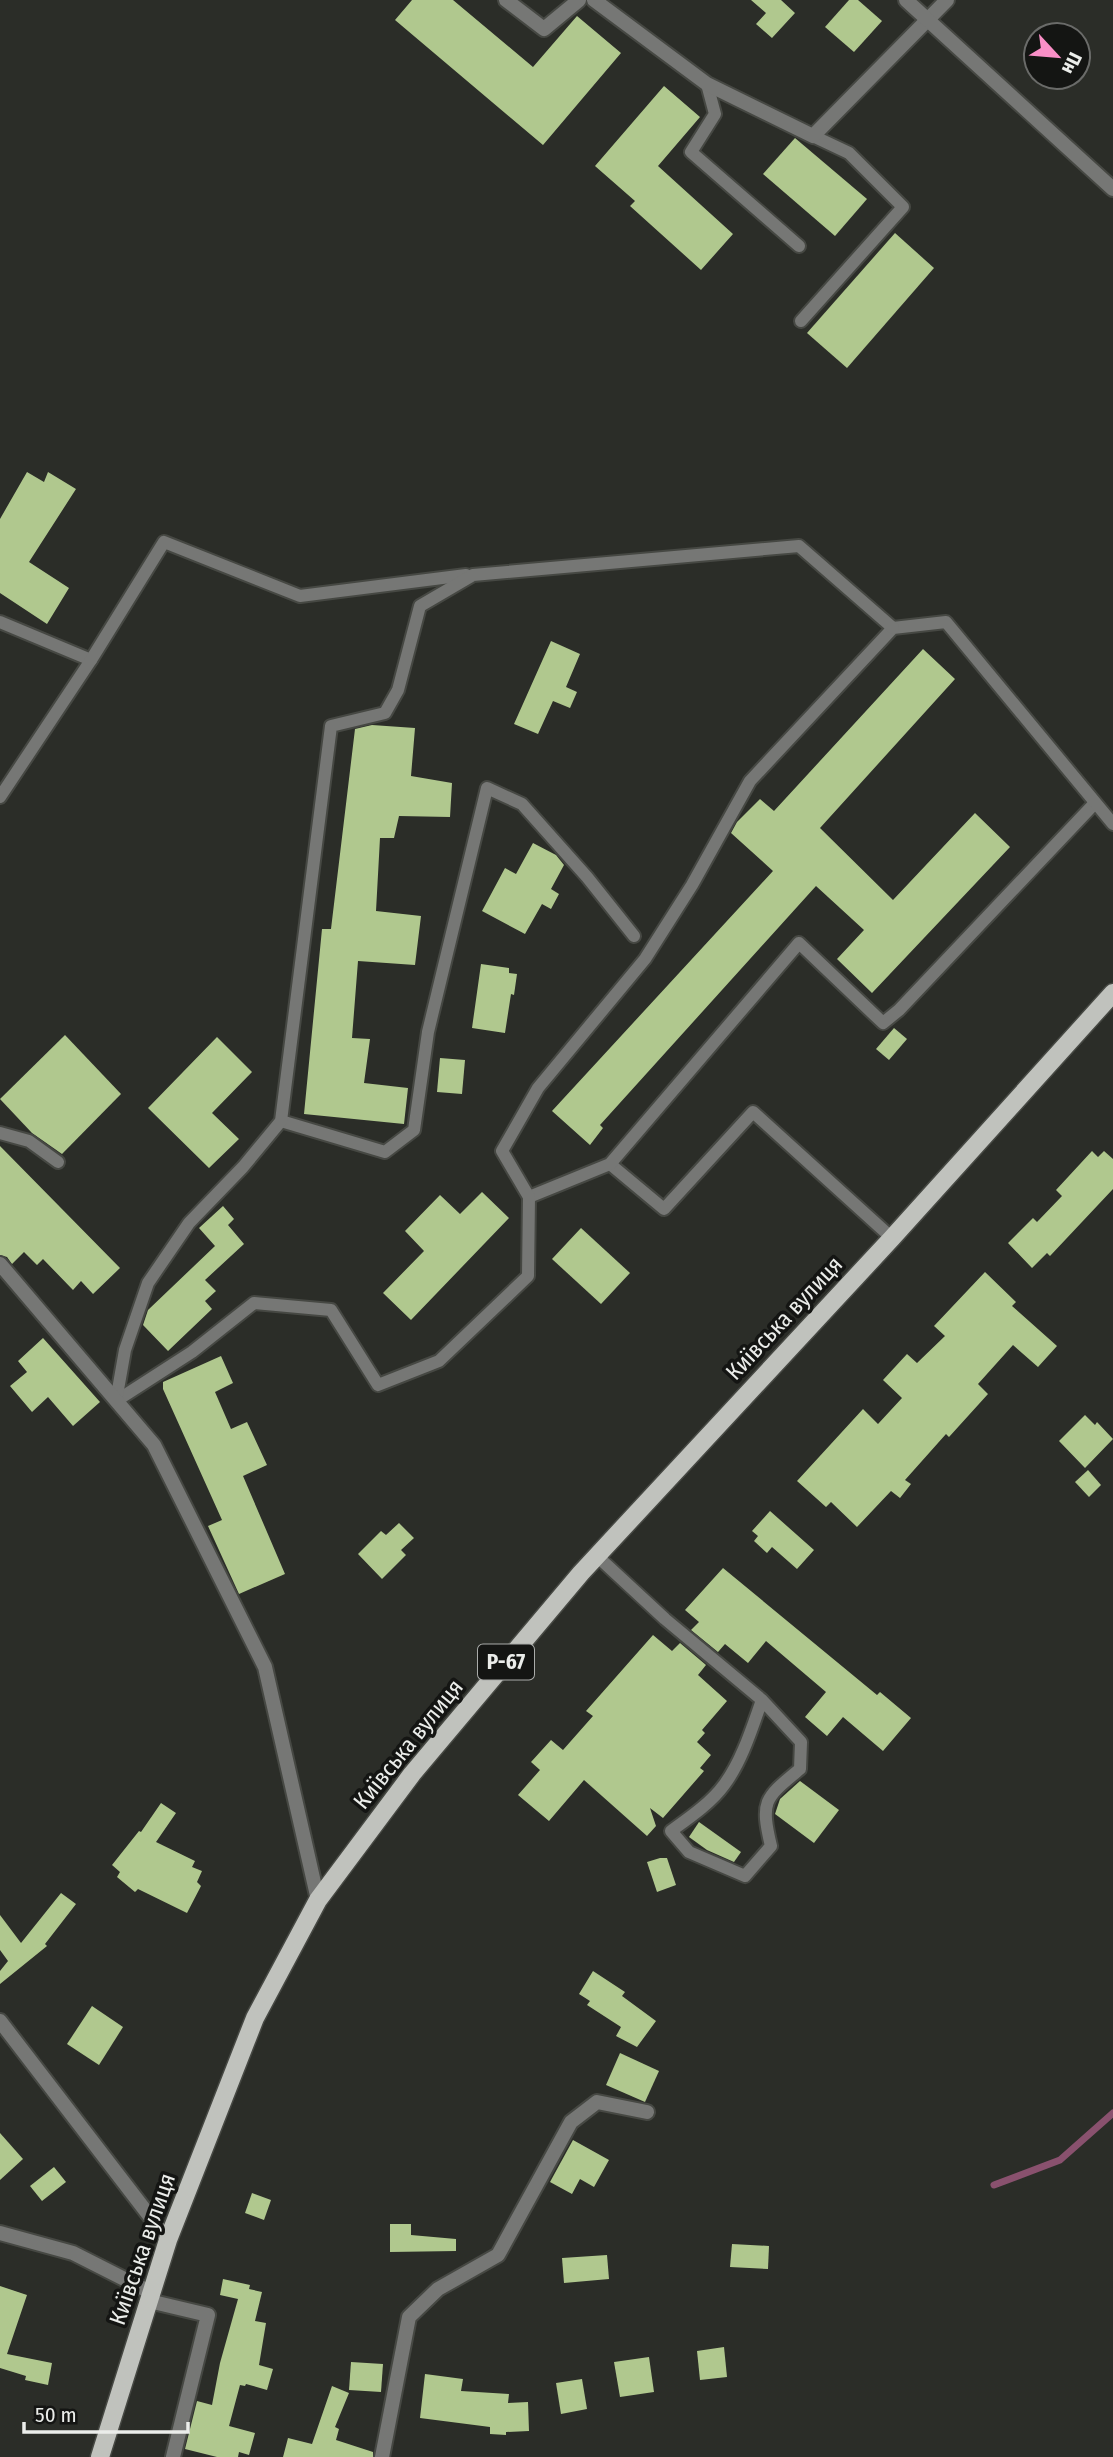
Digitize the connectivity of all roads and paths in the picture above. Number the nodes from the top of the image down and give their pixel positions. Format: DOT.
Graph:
graph roads {
  1 [pos="506,0"];
  2 [pos="579,0"];
  3 [pos="594,0"];
  4 [pos="906,0"];
  5 [pos="947,0"];
  6 [pos="928,20"];
  7 [pos="707,83"];
  8 [pos="813,136"];
  9 [pos="1113,189"];
  10 [pos="799,246"];
  11 [pos="801,321"];
  12 [pos="473,575"];
  13 [pos="0,622"];
  14 [pos="893,628"];
  15 [pos="91,660"];
  16 [pos="0,797"];
  17 [pos="1094,803"];
  18 [pos="1113,824"];
  19 [pos="634,936"];
  20 [pos="1113,992"];
  21 [pos="281,1121"];
  22 [pos="0,1133"];
  23 [pos="58,1162"];
  24 [pos="610,1164"];
  25 [pos="529,1197"];
  26 [pos="892,1238"];
  27 [pos="0,1264"];
  28 [pos="116,1401"];
  29 [pos="597,1556"];
  30 [pos="762,1700"];
  31 [pos="318,1900"];
  32 [pos="0,2021"];
  33 [pos="647,2112"];
  34 [pos="0,2233"];
  35 [pos="168,2240"];
  36 [pos="151,2297"];
  37 [pos="100,2457"];
  38 [pos="173,2457"];
  39 [pos="382,2457"];
  1 -- 2 [label="street"];
  3 -- 7 [label="street"];
  4 -- 6 [label="street"];
  5 -- 6 [label="street"];
  6 -- 8 [label="street"];
  6 -- 9 [label="street"];
  7 -- 8 [label="street"];
  7 -- 10 [label="lane"];
  8 -- 11 [label="lane"];
  12 -- 14 [label="lane"];
  12 -- 15 [label="lane"];
  12 -- 21 [label="lane"];
  13 -- 15 [label="lane"];
  14 -- 17 [label="lane"];
  14 -- 25 [label="lane"];
  15 -- 16 [label="lane"];
  17 -- 18 [label="lane"];
  17 -- 24 [label="lane"];
  19 -- 21 [label="lane"];
  20 -- 26 [label="main road, Київська вулиця / Р-67"];
  21 -- 28 [label="lane"];
  22 -- 23 [label="lane"];
  24 -- 25 [label="lane"];
  24 -- 26 [label="lane"];
  25 -- 28 [label="lane"];
  26 -- 29 [label="main road, Київська вулиця / Р-67"];
  27 -- 28 [label="street"];
  28 -- 31 [label="street"];
  29 -- 30 [label="lane"];
  29 -- 31 [label="main road, Київська вулиця / Р-67"];
  30 -- 30 [label="lane"];
  31 -- 35 [label="main road, Київська вулиця / Р-67"];
  32 -- 35 [label="street"];
  33 -- 39 [label="street"];
  34 -- 36 [label="street"];
  35 -- 36 [label="main road, Київська вулиця / Р-67"];
  36 -- 37 [label="main road, Київська вулиця / Р-67"];
  36 -- 38 [label="street"];
}
